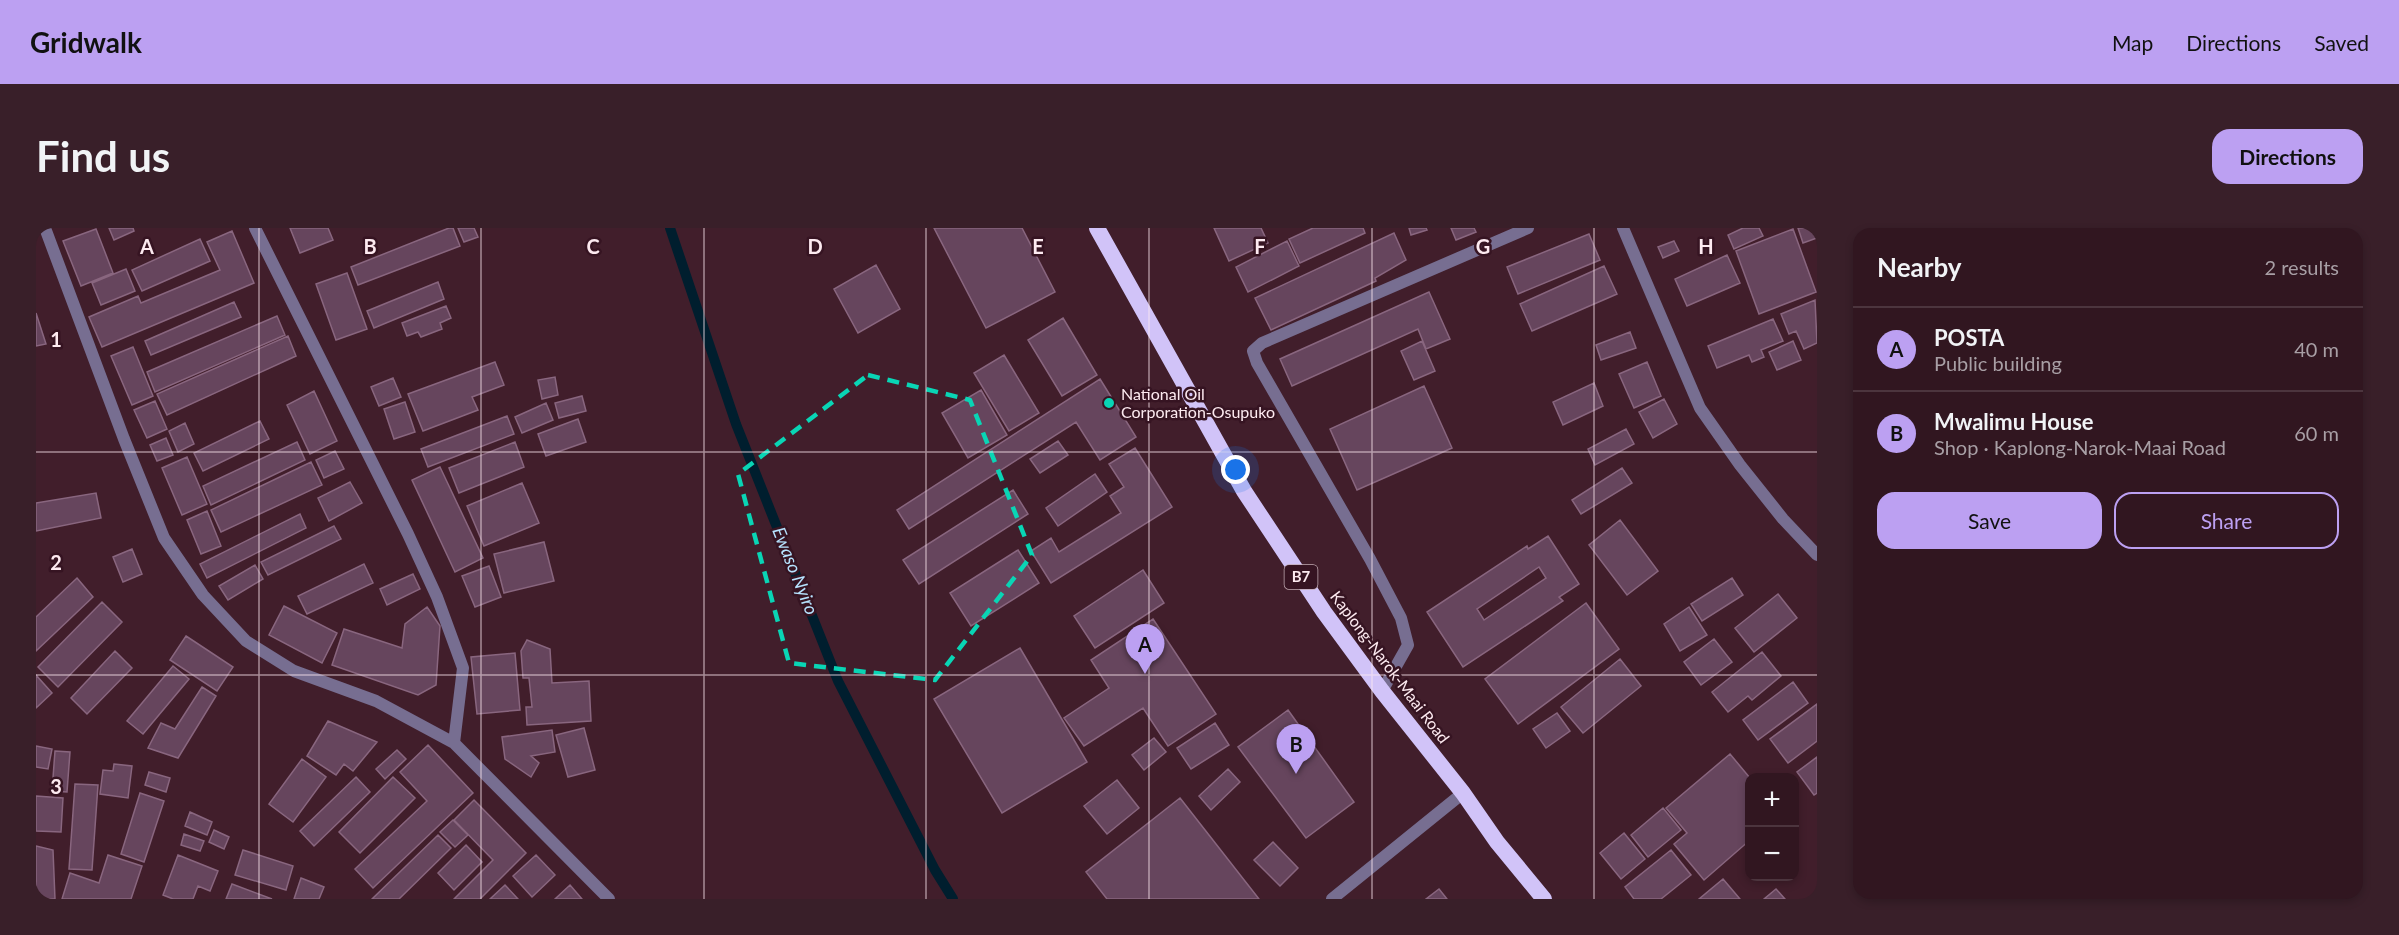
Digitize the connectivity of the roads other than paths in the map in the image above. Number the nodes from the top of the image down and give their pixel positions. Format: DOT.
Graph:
graph roads {
  1 [pos="45,228"];
  2 [pos="255,228"];
  3 [pos="1097,228"];
  4 [pos="1528,228"];
  5 [pos="1623,228"];
  6 [pos="1817,555"];
  7 [pos="1382,691"];
  8 [pos="454,743"];
  9 [pos="1463,793"];
  10 [pos="609,899"];
  11 [pos="1332,899"];
  12 [pos="1544,899"];
  1 -- 8 [label="street"];
  2 -- 8 [label="street"];
  3 -- 7 [label="highway, Kaplong-Narok-Maai Road / B7"];
  4 -- 7 [label="street"];
  5 -- 6 [label="street"];
  7 -- 9 [label="highway, Kaplong-Narok-Maai Road / B7"];
  8 -- 10 [label="street"];
  9 -- 11 [label="street"];
  9 -- 12 [label="highway, Kaplong-Narok-Maai Road / B7"];
}
